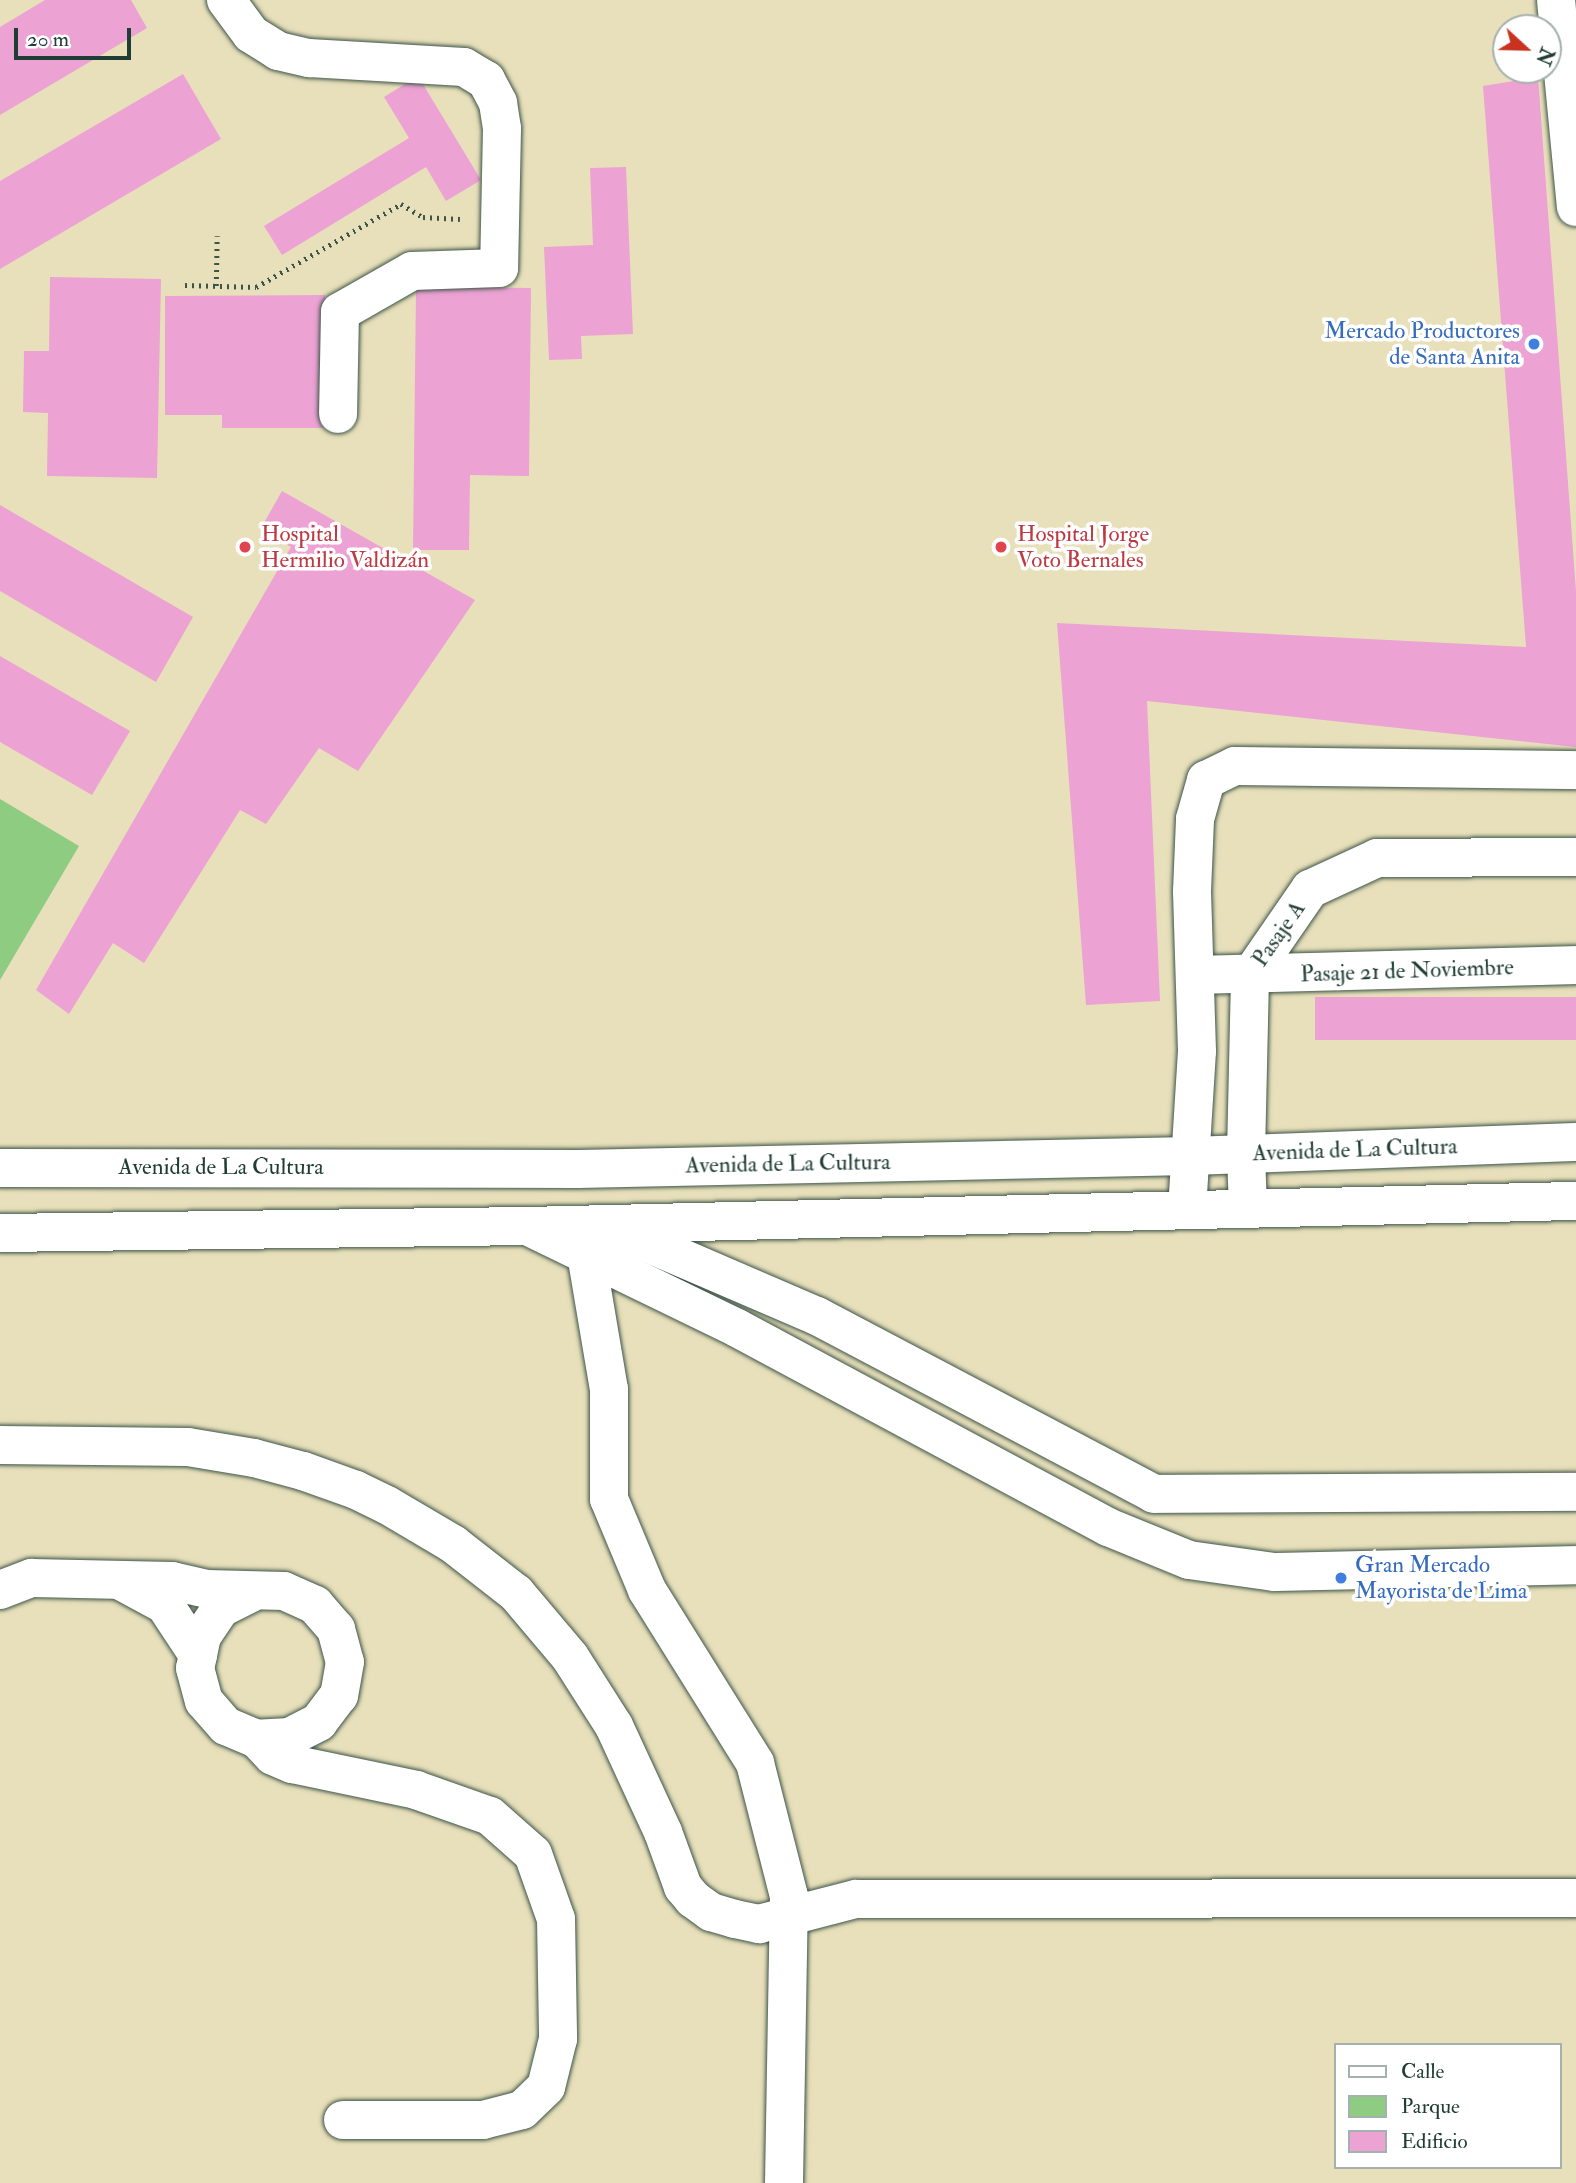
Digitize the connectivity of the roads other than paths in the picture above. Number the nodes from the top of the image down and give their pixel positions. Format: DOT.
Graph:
graph roads {
  1 [pos="226,0"];
  2 [pos="1556,0"];
  3 [pos="1576,207"];
  4 [pos="338,414"];
  5 [pos="1576,770"];
  6 [pos="1576,857"];
  7 [pos="1576,965"];
  8 [pos="1195,975"];
  9 [pos="1250,976"];
  10 [pos="1576,1142"];
  11 [pos="0,1149"];
  12 [pos="1246,1154"];
  13 [pos="1190,1156"];
  14 [pos="48,1167"];
  15 [pos="0,1168"];
  16 [pos="578,1169"];
  17 [pos="1576,1201"];
  18 [pos="1248,1209"];
  19 [pos="1187,1210"];
  20 [pos="0,1233"];
  21 [pos="590,1234"];
  22 [pos="0,1445"];
  23 [pos="1576,1492"];
  24 [pos="1576,1565"];
  25 [pos="116,1578"];
  26 [pos="0,1590"];
  27 [pos="251,1592"];
  28 [pos="198,1655"];
  29 [pos="257,1739"];
  30 [pos="1576,1898"];
  31 [pos="789,1918"];
  32 [pos="343,2120"];
  33 [pos="784,2183"];
  1 -- 4 [label="main road"];
  2 -- 3 [label="main road"];
  5 -- 8 [label="main road"];
  6 -- 9 [label="main road, Pasaje A"];
  7 -- 9 [label="main road, Pasaje 21 de Noviembre"];
  8 -- 9 [label="main road, Pasaje 21 de Noviembre"];
  8 -- 13 [label="main road"];
  9 -- 12 [label="main road, Pasaje A"];
  10 -- 12 [label="main road, Avenida de La Cultura"];
  11 -- 14 [label="main road"];
  12 -- 13 [label="main road, Avenida de La Cultura"];
  12 -- 18 [label="main road, Pasaje A"];
  13 -- 16 [label="main road, Avenida de La Cultura"];
  13 -- 19 [label="main road"];
  14 -- 15 [label="main road, Avenida de La Cultura"];
  14 -- 16 [label="main road, Avenida de La Cultura"];
  16 -- 21 [label="main road"];
  17 -- 18 [label="main road"];
  18 -- 19 [label="main road"];
  19 -- 21 [label="main road"];
  20 -- 21 [label="main road"];
  21 -- 23 [label="main road"];
  21 -- 24 [label="main road"];
  21 -- 31 [label="main road"];
  22 -- 31 [label="main road"];
  25 -- 26 [label="main road"];
  25 -- 27 [label="main road"];
  25 -- 28 [label="main road"];
  27 -- 28 [label="main road"];
  27 -- 29 [label="main road"];
  28 -- 29 [label="main road"];
  29 -- 32 [label="main road"];
  30 -- 31 [label="main road"];
  31 -- 33 [label="main road"];
}
